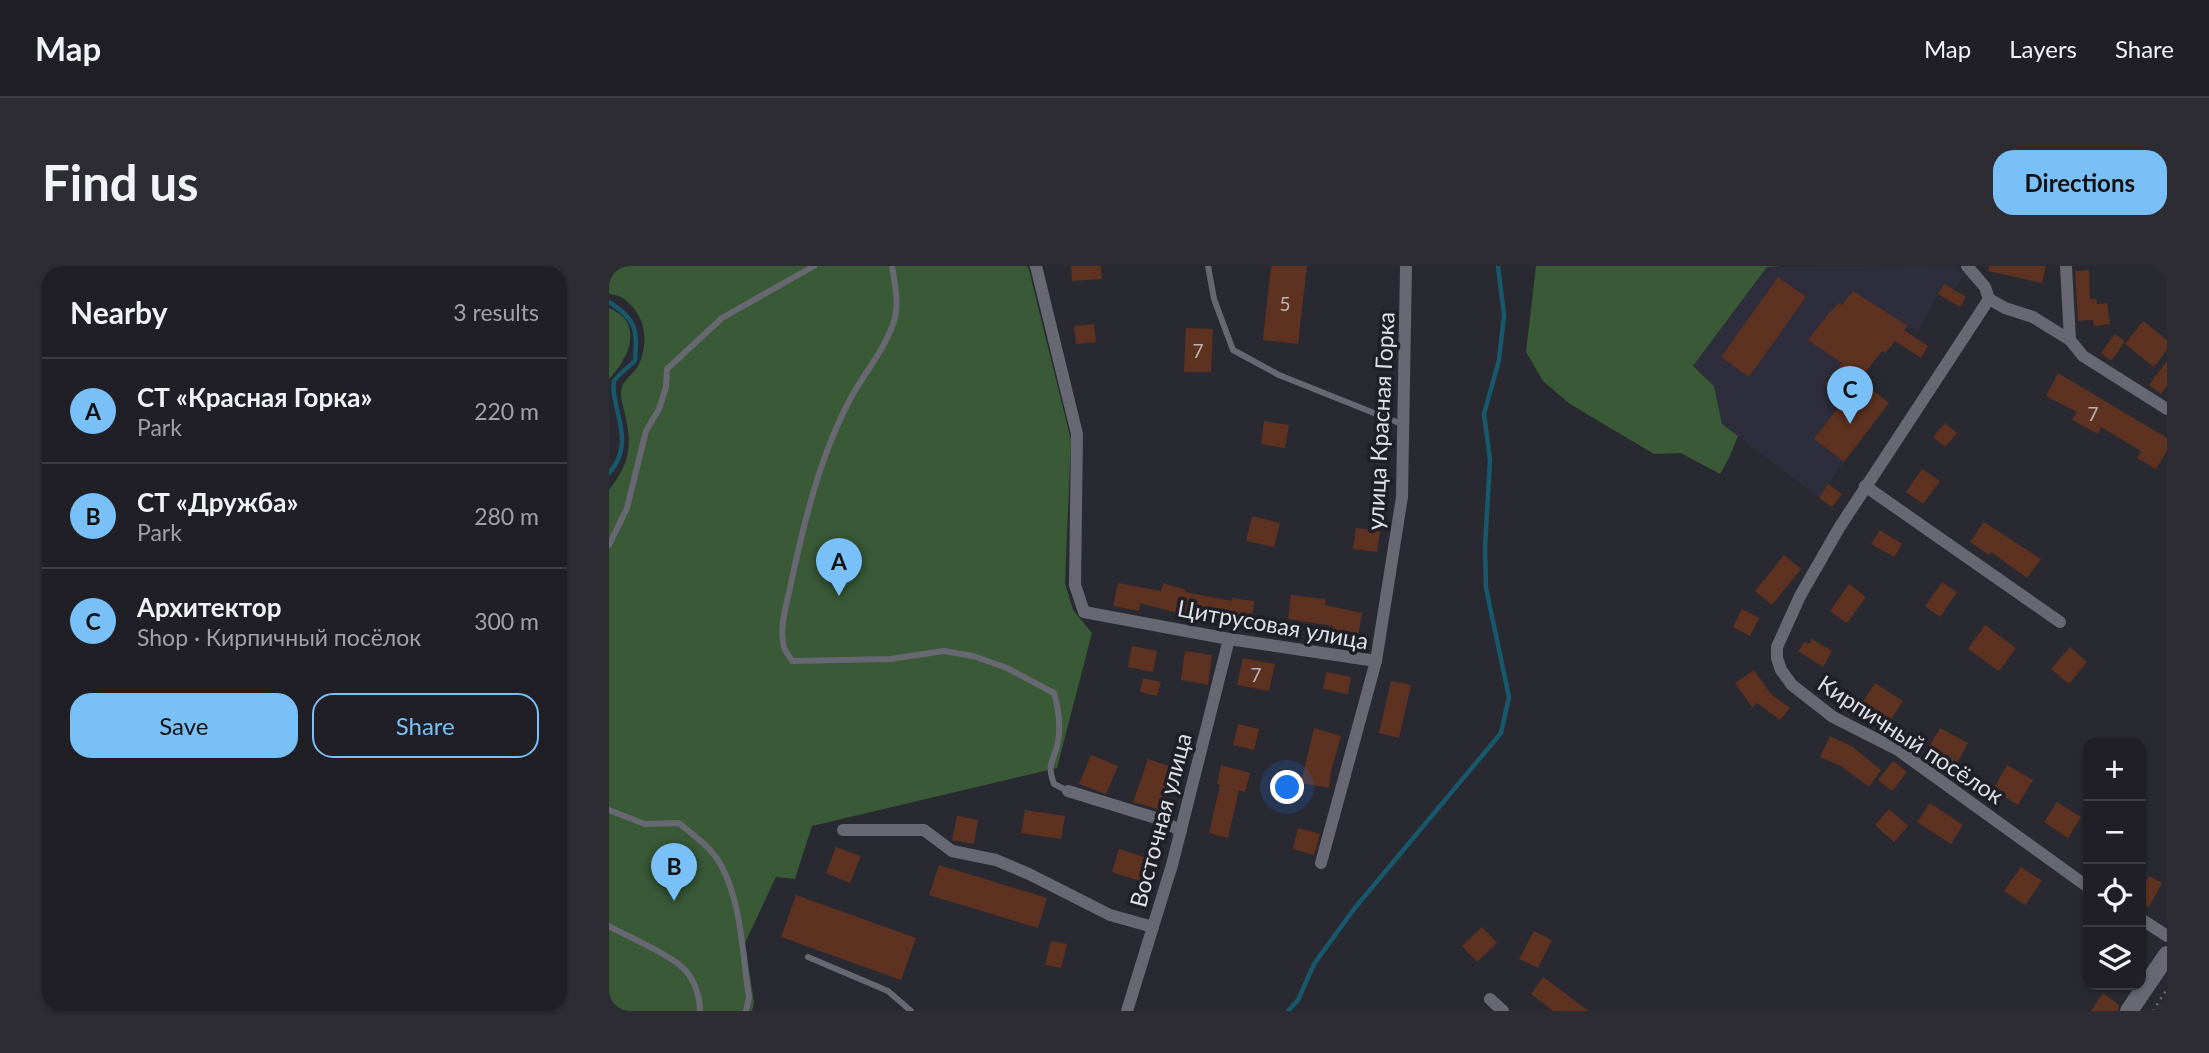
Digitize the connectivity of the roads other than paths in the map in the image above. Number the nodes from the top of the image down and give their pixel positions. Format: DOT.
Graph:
graph roads {
  1 [pos="814,266"];
  2 [pos="893,266"];
  3 [pos="1036,266"];
  4 [pos="1207,266"];
  5 [pos="1406,266"];
  6 [pos="1967,266"];
  7 [pos="2066,266"];
  8 [pos="1989,299"];
  9 [pos="2070,340"];
  10 [pos="2167,409"];
  11 [pos="1404,426"];
  12 [pos="1865,486"];
  13 [pos="609,545"];
  14 [pos="2060,622"];
  15 [pos="1229,639"];
  16 [pos="1376,661"];
  17 [pos="1068,791"];
  18 [pos="609,810"];
  19 [pos="843,830"];
  20 [pos="1181,831"];
  21 [pos="1321,863"];
  22 [pos="2083,883"];
  23 [pos="2146,922"];
  24 [pos="609,926"];
  25 [pos="1153,927"];
  26 [pos="2167,936"];
  27 [pos="2167,956"];
  28 [pos="808,957"];
  29 [pos="1490,999"];
  30 [pos="700,1011"];
  31 [pos="746,1011"];
  32 [pos="911,1011"];
  33 [pos="1127,1011"];
  34 [pos="1503,1011"];
  35 [pos="2129,1011"];
  1 -- 13 [label="lane"];
  2 -- 17 [label="lane"];
  3 -- 15 [label="street, Цитрусовая улица"];
  4 -- 11 [label="lane"];
  5 -- 11 [label="street, улица Красная Горка"];
  6 -- 8 [label="street"];
  7 -- 9 [label="street"];
  8 -- 9 [label="street"];
  8 -- 12 [label="street, Кирпичный посёлок"];
  9 -- 10 [label="street"];
  11 -- 16 [label="street, улица Красная Горка"];
  12 -- 14 [label="street"];
  12 -- 22 [label="street, Кирпичный посёлок"];
  15 -- 16 [label="street, Цитрусовая улица"];
  15 -- 20 [label="street, Восточная улица"];
  16 -- 21 [label="street, Цитрусовая улица"];
  17 -- 20 [label="street"];
  18 -- 31 [label="lane"];
  19 -- 25 [label="street"];
  20 -- 25 [label="street, Восточная улица"];
  23 -- 26 [label="street"];
  24 -- 30 [label="lane"];
  25 -- 33 [label="street, Восточная улица"];
  27 -- 35 [label="main road"];
  28 -- 32 [label="lane"];
  29 -- 34 [label="street"];
}
